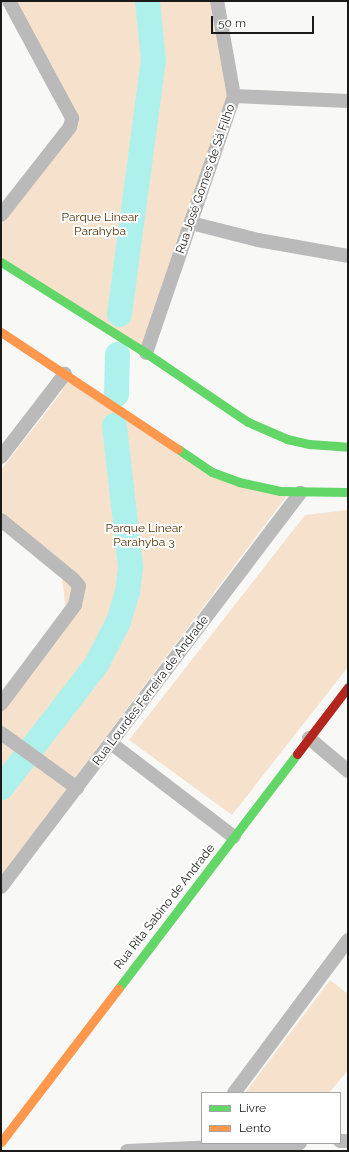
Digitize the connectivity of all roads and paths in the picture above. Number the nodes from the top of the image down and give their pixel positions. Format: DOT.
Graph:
graph roads {
  1 [pos="9,1"];
  2 [pos="217,1"];
  3 [pos="234,96"];
  4 [pos="348,101"];
  5 [pos="1,215"];
  6 [pos="191,223"];
  7 [pos="348,256"];
  8 [pos="1,262"];
  9 [pos="1,332"];
  10 [pos="146,352"];
  11 [pos="65,374"];
  12 [pos="348,447"];
  13 [pos="1,457"];
  14 [pos="348,492"];
  15 [pos="300,494"];
  16 [pos="1,520"];
  17 [pos="348,687"];
  18 [pos="1,704"];
  19 [pos="1,733"];
  20 [pos="308,738"];
  21 [pos="112,744"];
  22 [pos="348,772"];
  23 [pos="77,788"];
  24 [pos="234,837"];
  25 [pos="1,887"];
  26 [pos="348,940"];
  27 [pos="235,1092"];
  28 [pos="201,1137"];
  29 [pos="1,1142"];
  30 [pos="279,1144"];
  31 [pos="193,1148"];
  32 [pos="127,1151"];
  1 -- 5 [label="street"];
  2 -- 3 [label="street, Rua José Gomes de Sá Filho"];
  3 -- 4 [label="street"];
  3 -- 6 [label="street, Rua José Gomes de Sá Filho"];
  6 -- 7 [label="street"];
  6 -- 10 [label="street, Rua José Gomes de Sá Filho"];
  8 -- 10 [label="main road"];
  9 -- 11 [label="main road"];
  10 -- 12 [label="main road"];
  11 -- 13 [label="street"];
  11 -- 15 [label="main road"];
  14 -- 15 [label="main road"];
  15 -- 21 [label="street, Rua Lourdes Ferreira de Andrade"];
  16 -- 18 [label="street"];
  17 -- 20 [label="main road, Rua Rita Sabino de Andrade"];
  19 -- 23 [label="street"];
  20 -- 22 [label="street"];
  20 -- 24 [label="main road, Rua Rita Sabino de Andrade"];
  21 -- 23 [label="street, Rua Lourdes Ferreira de Andrade"];
  21 -- 24 [label="street"];
  23 -- 25 [label="street, Rua Lourdes Ferreira de Andrade"];
  24 -- 29 [label="main road, Rua Rita Sabino de Andrade"];
  26 -- 27 [label="street"];
  28 -- 31 [label="street"];
  30 -- 31 [label="street"];
  31 -- 32 [label="street"];
}
